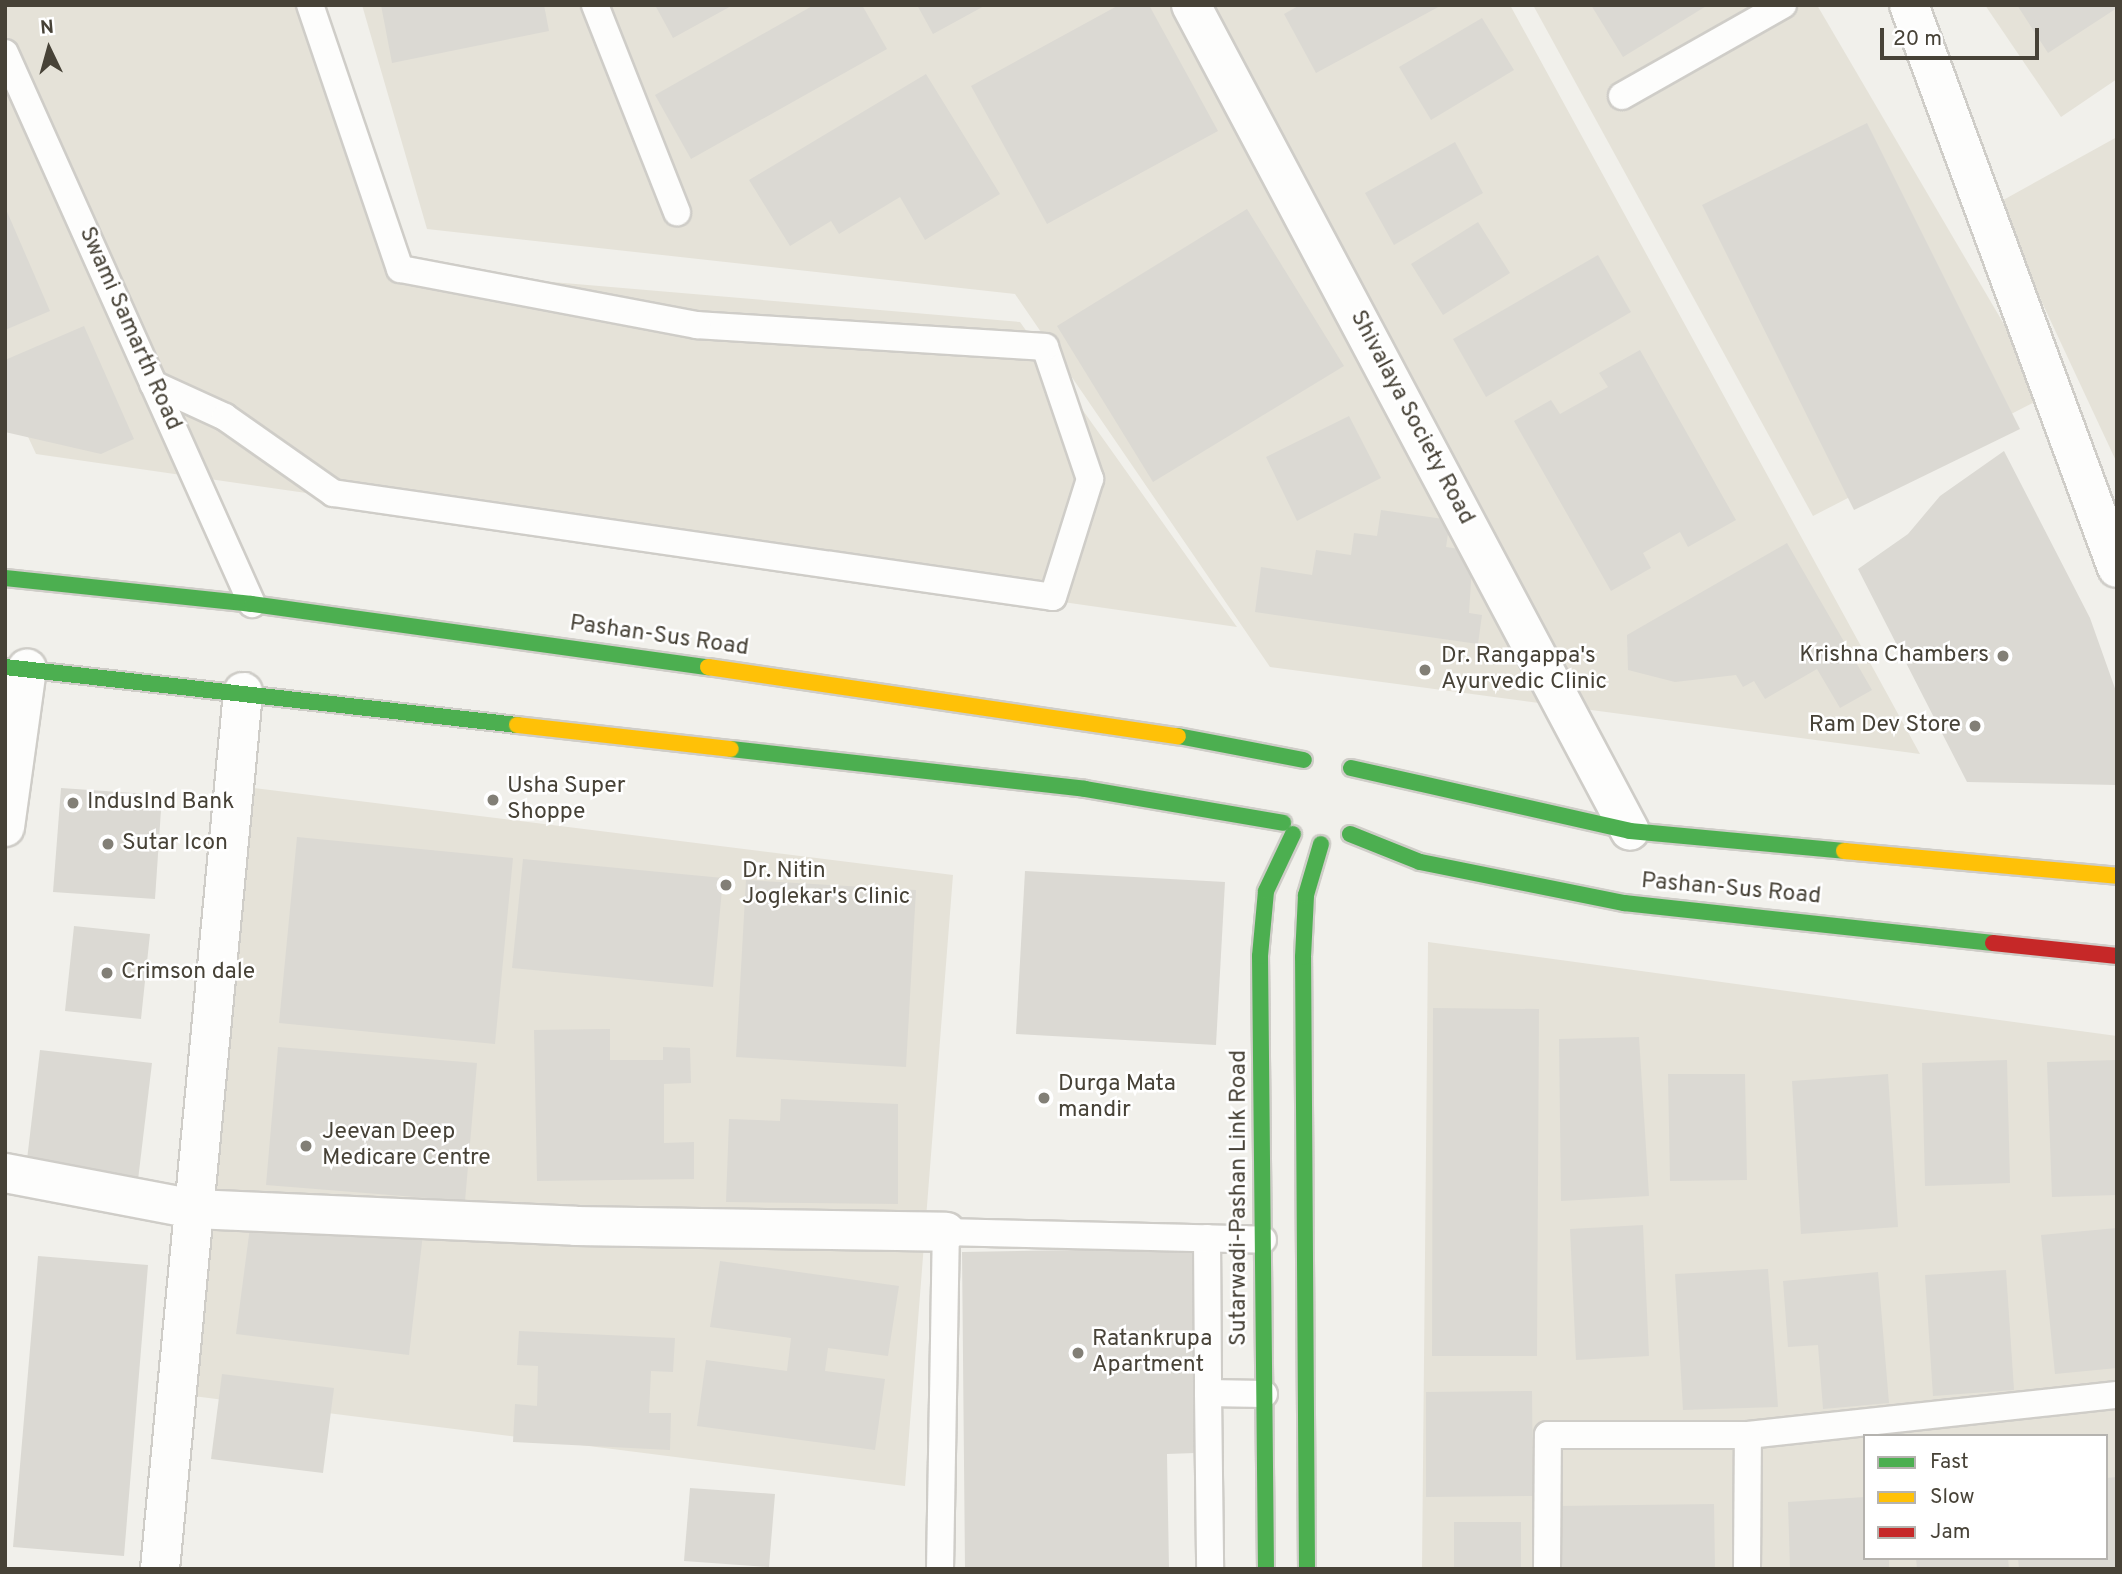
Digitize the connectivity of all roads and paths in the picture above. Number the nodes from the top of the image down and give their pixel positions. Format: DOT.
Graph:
graph roads {
  1 [pos="310,5"];
  2 [pos="595,5"];
  3 [pos="1191,5"];
  4 [pos="1783,5"];
  5 [pos="1909,5"];
  6 [pos="5,53"];
  7 [pos="1622,96"];
  8 [pos="677,212"];
  9 [pos="153,384"];
  10 [pos="2117,568"];
  11 [pos="6,577"];
  12 [pos="252,604"];
  13 [pos="16,668"];
  14 [pos="243,692"];
  15 [pos="1288,773"];
  16 [pos="1365,796"];
  17 [pos="1278,800"];
  18 [pos="1362,816"];
  19 [pos="5,827"];
  20 [pos="1288,828"];
  21 [pos="1630,831"];
  22 [pos="1350,834"];
  23 [pos="1321,844"];
  24 [pos="2117,876"];
  25 [pos="2117,956"];
  26 [pos="5,1173"];
  27 [pos="194,1209"];
  28 [pos="946,1232"];
  29 [pos="1207,1238"];
  30 [pos="1263,1240"];
  31 [pos="1208,1393"];
  32 [pos="1264,1394"];
  33 [pos="2117,1395"];
  34 [pos="1748,1435"];
  35 [pos="160,1569"];
  36 [pos="940,1569"];
  37 [pos="1210,1569"];
  38 [pos="1266,1569"];
  39 [pos="1307,1569"];
  40 [pos="1547,1569"];
  41 [pos="1747,1569"];
  1 -- 9 [label="lane"];
  2 -- 8 [label="lane"];
  3 -- 21 [label="street, Shivalaya Society Road"];
  4 -- 7 [label="lane"];
  5 -- 10 [label="street"];
  6 -- 9 [label="lane, Swami Samarth Road"];
  9 -- 12 [label="lane, Swami Samarth Road"];
  11 -- 12 [label="main road, Pashan-Sus Road"];
  12 -- 15 [label="main road, Pashan-Sus Road"];
  13 -- 14 [label="main road"];
  13 -- 19 [label="street"];
  14 -- 20 [label="main road"];
  14 -- 27 [label="street"];
  16 -- 21 [label="main road"];
  17 -- 20 [label="main road"];
  18 -- 22 [label="main road"];
  20 -- 23 [label="main road"];
  20 -- 30 [label="main road, Sutarwadi-Pashan Link Road"];
  21 -- 24 [label="main road"];
  22 -- 23 [label="main road"];
  22 -- 25 [label="main road, Pashan-Sus Road"];
  23 -- 39 [label="main road"];
  26 -- 27 [label="street"];
  27 -- 28 [label="street"];
  27 -- 35 [label="street"];
  28 -- 29 [label="lane"];
  28 -- 36 [label="lane"];
  29 -- 30 [label="lane"];
  29 -- 31 [label="lane"];
  30 -- 32 [label="main road, Sutarwadi-Pashan Link Road"];
  31 -- 32 [label="lane"];
  31 -- 37 [label="lane"];
  32 -- 38 [label="main road, Sutarwadi-Pashan Link Road"];
  33 -- 34 [label="lane"];
  34 -- 40 [label="lane"];
  34 -- 41 [label="lane"];
}
